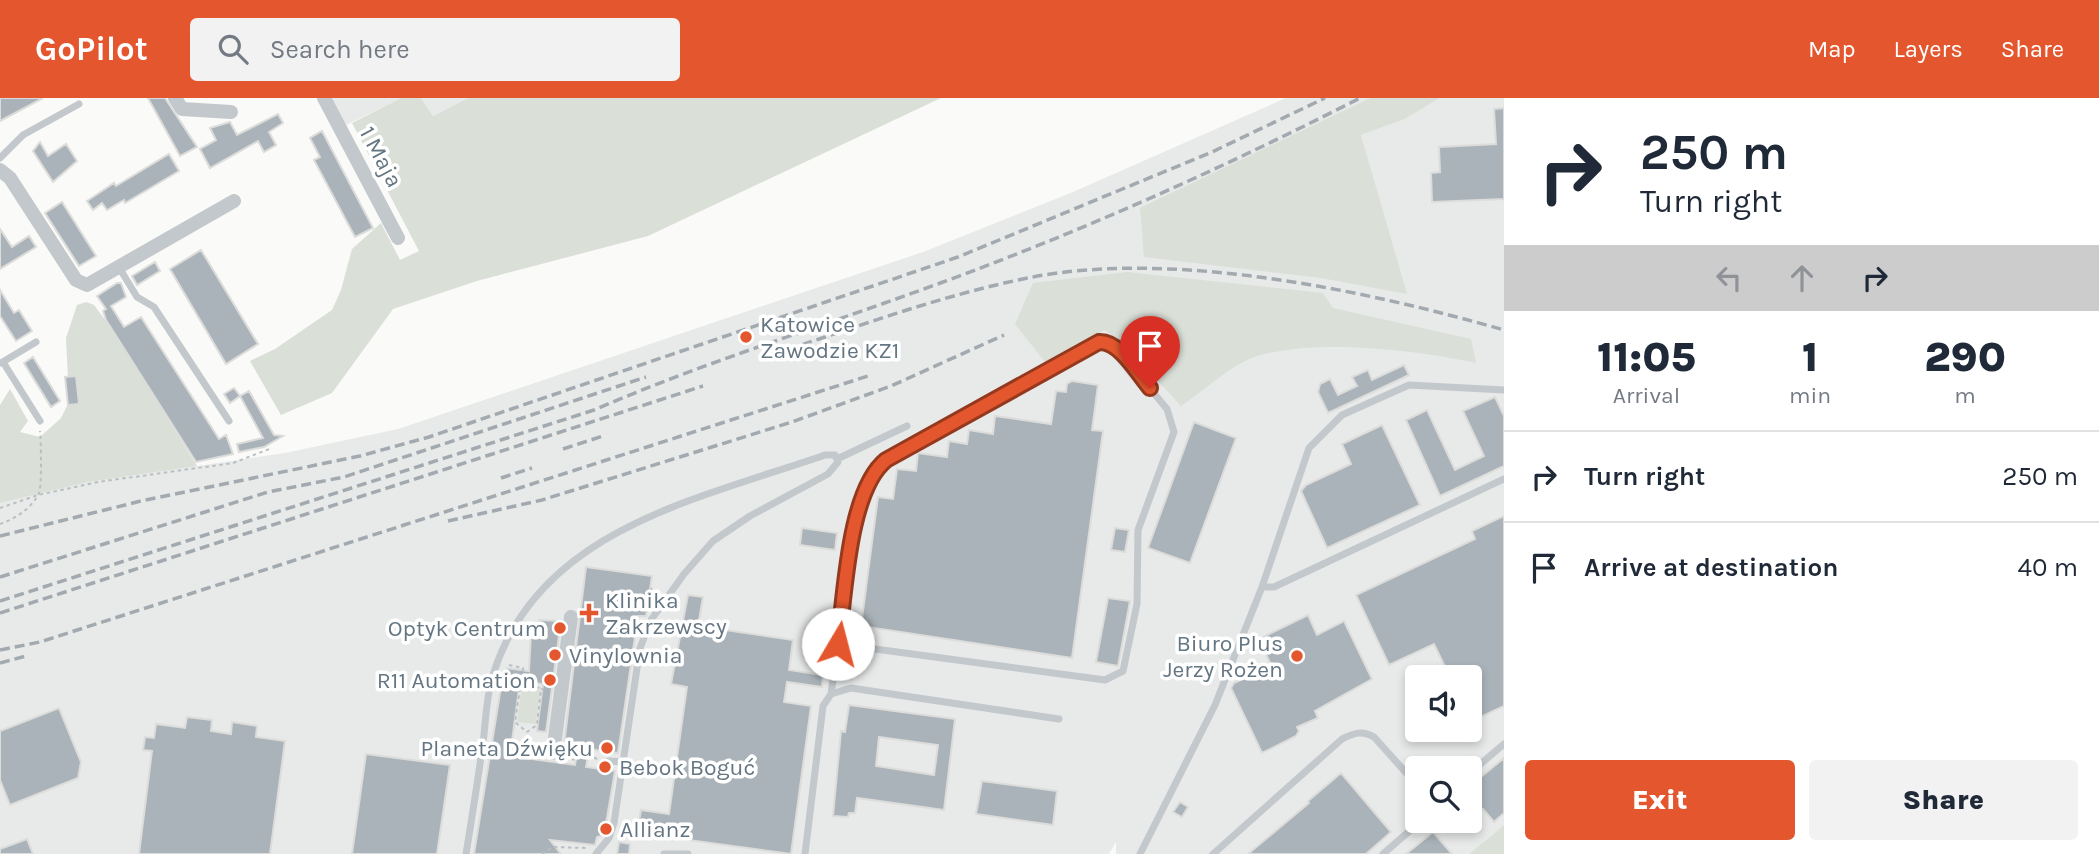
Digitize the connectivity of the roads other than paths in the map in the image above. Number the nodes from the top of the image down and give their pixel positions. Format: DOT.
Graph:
graph roads {
  1 [pos="175,98"];
  2 [pos="324,98"];
  3 [pos="79,104"];
  4 [pos="231,112"];
  5 [pos="0,158"];
  6 [pos="0,170"];
  7 [pos="234,201"];
  8 [pos="398,238"];
  9 [pos="120,269"];
  10 [pos="36,342"];
  11 [pos="1,363"];
  12 [pos="1504,390"];
  13 [pos="40,421"];
  14 [pos="229,421"];
  15 [pos="907,426"];
  16 [pos="837,458"];
  17 [pos="1504,479"];
  18 [pos="1262,587"];
  19 [pos="571,617"];
  20 [pos="838,644"];
  21 [pos="831,694"];
  22 [pos="1059,719"];
  23 [pos="1504,744"];
  24 [pos="554,753"];
  25 [pos="609,761"];
  26 [pos="623,762"];
  27 [pos="1482,763"];
  28 [pos="1405,772"];
  29 [pos="1407,833"];
  30 [pos="595,851"];
  31 [pos="466,854"];
  32 [pos="664,854"];
  33 [pos="688,854"];
  34 [pos="804,854"];
  35 [pos="1140,854"];
  36 [pos="1213,854"];
  37 [pos="1383,854"];
  1 -- 4 [label="street"];
  2 -- 8 [label="street, 1 Maja"];
  3 -- 5 [label="lane"];
  6 -- 9 [label="street"];
  7 -- 9 [label="street"];
  9 -- 14 [label="lane"];
  10 -- 11 [label="lane"];
  11 -- 13 [label="lane"];
  12 -- 18 [label="lane"];
  15 -- 16 [label="lane"];
  16 -- 26 [label="lane"];
  16 -- 31 [label="lane"];
  17 -- 18 [label="lane"];
  18 -- 35 [label="lane"];
  19 -- 24 [label="street"];
  20 -- 20 [label="lane"];
  20 -- 21 [label="lane"];
  21 -- 22 [label="lane"];
  21 -- 34 [label="lane"];
  23 -- 27 [label="lane"];
  25 -- 26 [label="lane"];
  26 -- 30 [label="lane"];
  28 -- 36 [label="lane"];
  29 -- 37 [label="lane"];
  32 -- 33 [label="lane"];
}
